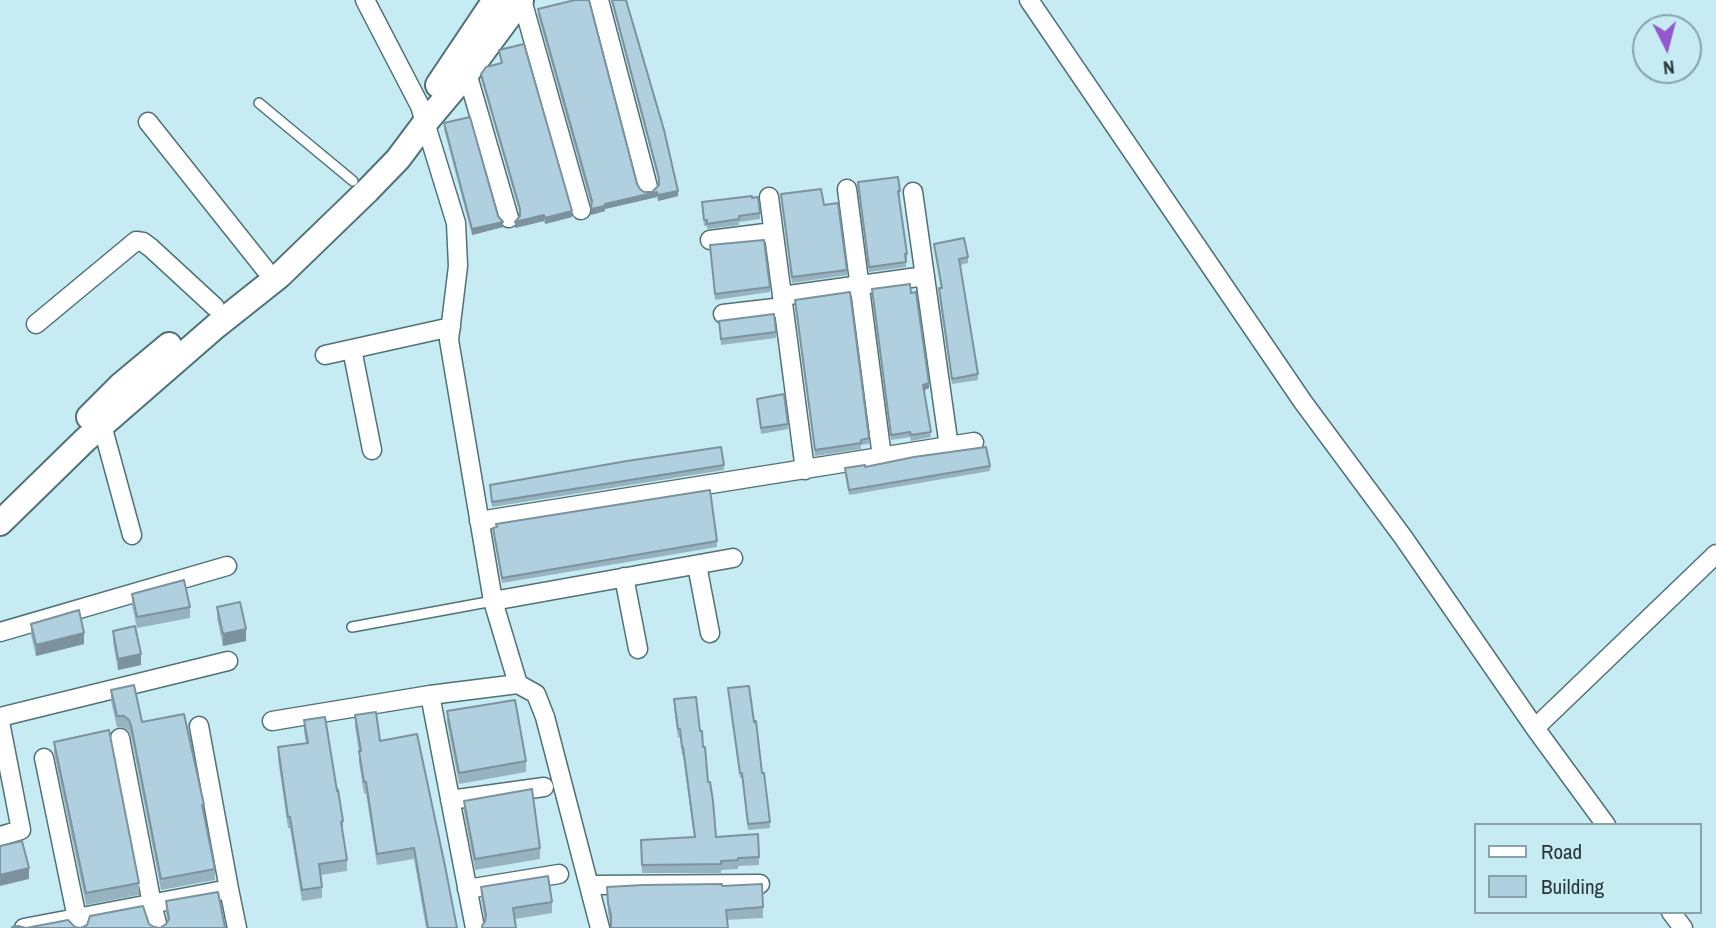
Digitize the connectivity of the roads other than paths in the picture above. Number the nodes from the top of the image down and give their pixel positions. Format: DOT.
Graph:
graph roads {
  1 [pos="365,0"];
  2 [pos="495,0"];
  3 [pos="521,0"];
  4 [pos="598,0"];
  5 [pos="1029,0"];
  6 [pos="467,73"];
  7 [pos="259,103"];
  8 [pos="422,115"];
  9 [pos="148,122"];
  10 [pos="353,181"];
  11 [pos="648,187"];
  12 [pos="846,189"];
  13 [pos="913,192"];
  14 [pos="769,197"];
  15 [pos="581,210"];
  16 [pos="509,218"];
  17 [pos="773,232"];
  18 [pos="710,240"];
  19 [pos="265,269"];
  20 [pos="925,275"];
  21 [pos="859,285"];
  22 [pos="782,301"];
  23 [pos="215,307"];
  24 [pos="723,314"];
  25 [pos="36,324"];
  26 [pos="451,327"];
  27 [pos="352,349"];
  28 [pos="325,355"];
  29 [pos="102,425"];
  30 [pos="974,442"];
  31 [pos="949,447"];
  32 [pos="372,450"];
  33 [pos="882,457"];
  34 [pos="805,470"];
  35 [pos="0,507"];
  36 [pos="479,521"];
  37 [pos="0,523"];
  38 [pos="132,535"];
  39 [pos="1716,554"];
  40 [pos="733,558"];
  41 [pos="697,565"];
  42 [pos="227,566"];
  43 [pos="624,577"];
  44 [pos="494,601"];
  45 [pos="352,627"];
  46 [pos="0,632"];
  47 [pos="710,633"];
  48 [pos="638,649"];
  49 [pos="229,661"];
  50 [pos="518,684"];
  51 [pos="430,695"];
  52 [pos="0,717"];
  53 [pos="272,721"];
  54 [pos="0,722"];
  55 [pos="199,726"];
  56 [pos="1535,729"];
  57 [pos="120,738"];
  58 [pos="2,744"];
  59 [pos="44,758"];
  60 [pos="544,787"];
  61 [pos="450,800"];
  62 [pos="1605,823"];
  63 [pos="0,836"];
  64 [pos="559,874"];
  65 [pos="760,884"];
  66 [pos="589,885"];
  67 [pos="229,889"];
  68 [pos="467,889"];
  69 [pos="152,904"];
  70 [pos="78,923"];
  71 [pos="24,928"];
  72 [pos="158,928"];
  73 [pos="237,928"];
  74 [pos="475,928"];
  75 [pos="600,928"];
  1 -- 8 [label="street"];
  2 -- 8 [label="street"];
  3 -- 6 [label="street"];
  3 -- 15 [label="street"];
  4 -- 11 [label="street"];
  5 -- 56 [label="street"];
  6 -- 8 [label="street"];
  6 -- 16 [label="street"];
  7 -- 10 [label="lane"];
  8 -- 10 [label="street"];
  8 -- 26 [label="street"];
  8 -- 29 [label="street"];
  9 -- 19 [label="street"];
  10 -- 19 [label="street"];
  12 -- 21 [label="street"];
  13 -- 20 [label="street"];
  14 -- 17 [label="street"];
  17 -- 18 [label="street"];
  17 -- 22 [label="street"];
  19 -- 23 [label="street"];
  20 -- 21 [label="street"];
  20 -- 31 [label="street"];
  21 -- 22 [label="street"];
  21 -- 33 [label="street"];
  22 -- 24 [label="street"];
  22 -- 34 [label="street"];
  23 -- 25 [label="street"];
  23 -- 35 [label="street"];
  26 -- 27 [label="street"];
  26 -- 36 [label="street"];
  27 -- 28 [label="street"];
  27 -- 32 [label="street"];
  29 -- 37 [label="street"];
  29 -- 38 [label="street"];
  30 -- 31 [label="street"];
  31 -- 33 [label="street"];
  33 -- 34 [label="street"];
  34 -- 36 [label="street"];
  36 -- 44 [label="street"];
  39 -- 56 [label="street"];
  40 -- 41 [label="street"];
  41 -- 43 [label="street"];
  41 -- 47 [label="street"];
  42 -- 46 [label="street"];
  43 -- 44 [label="street"];
  43 -- 48 [label="street"];
  44 -- 45 [label="lane"];
  44 -- 50 [label="street"];
  49 -- 52 [label="street"];
  50 -- 51 [label="street"];
  50 -- 66 [label="street"];
  51 -- 53 [label="street"];
  51 -- 61 [label="street"];
  54 -- 58 [label="street"];
  55 -- 67 [label="street"];
  56 -- 62 [label="street"];
  57 -- 69 [label="street"];
  58 -- 63 [label="street"];
  59 -- 70 [label="street"];
  60 -- 61 [label="street"];
  61 -- 68 [label="street"];
  64 -- 68 [label="street"];
  65 -- 66 [label="street"];
  66 -- 75 [label="street"];
  67 -- 69 [label="street"];
  67 -- 73 [label="street"];
  68 -- 74 [label="street"];
  69 -- 70 [label="street"];
  69 -- 72 [label="street"];
  70 -- 71 [label="street"];
}
